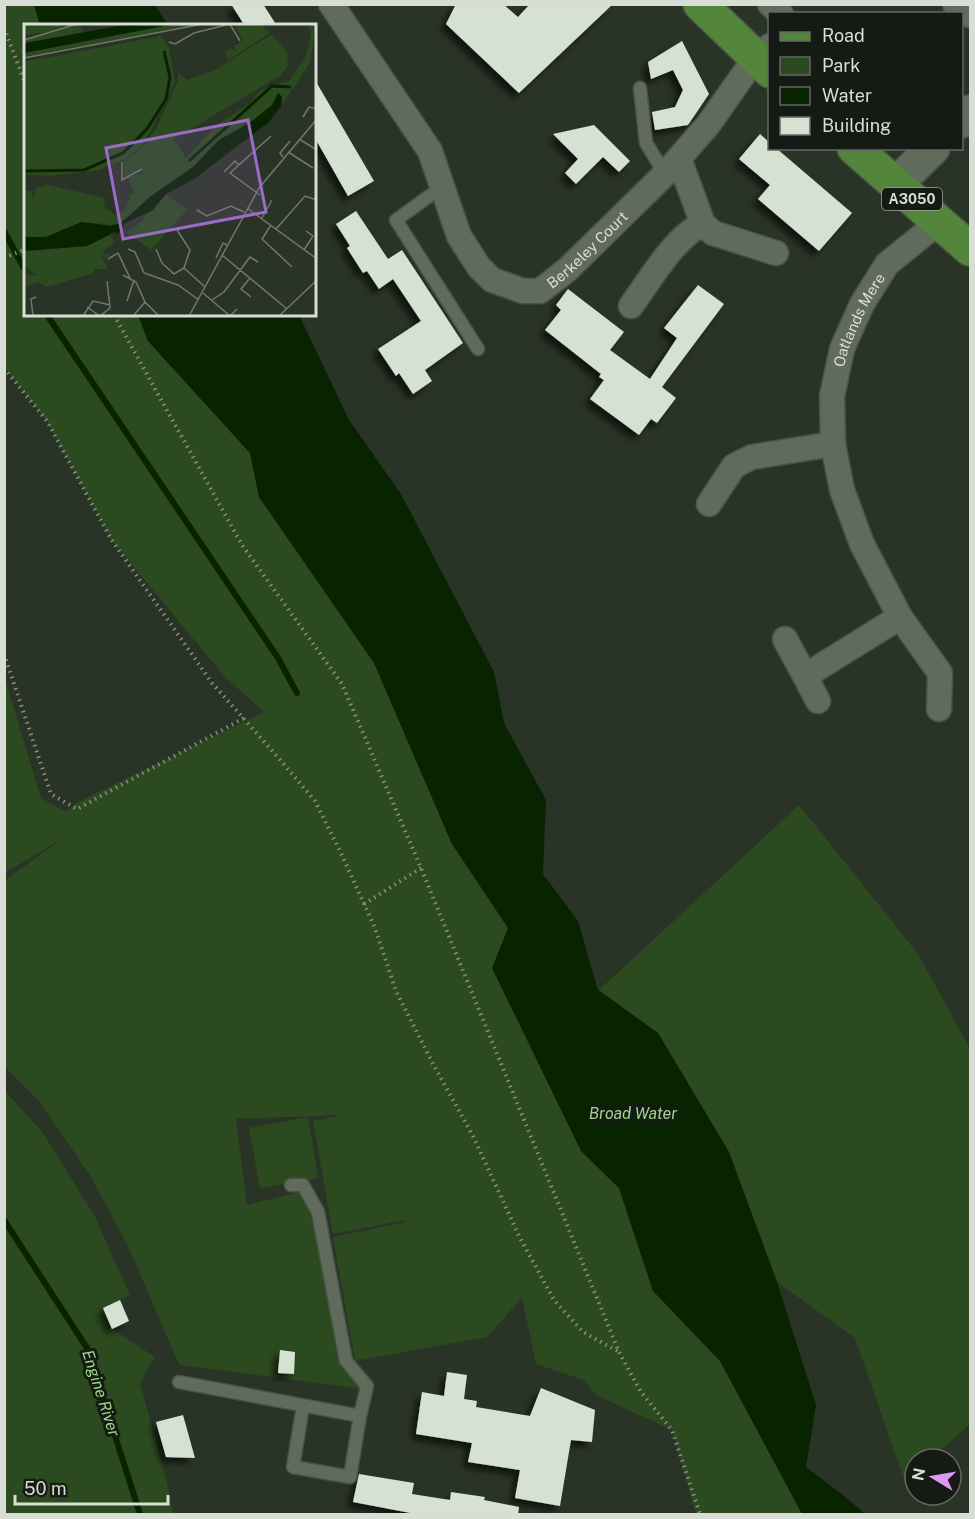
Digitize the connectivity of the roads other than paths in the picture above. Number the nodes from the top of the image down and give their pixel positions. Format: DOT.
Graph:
graph roads {
  1 [pos="331,4"];
  2 [pos="700,4"];
  3 [pos="955,4"];
  4 [pos="970,15"];
  5 [pos="765,59"];
  6 [pos="640,88"];
  7 [pos="856,150"];
  8 [pos="931,150"];
  9 [pos="672,166"];
  10 [pos="896,184"];
  11 [pos="443,186"];
  12 [pos="939,222"];
  13 [pos="703,224"];
  14 [pos="970,249"];
  15 [pos="776,253"];
  16 [pos="631,306"];
  17 [pos="478,349"];
  18 [pos="834,444"];
  19 [pos="709,504"];
  20 [pos="900,617"];
  21 [pos="785,639"];
  22 [pos="805,676"];
  23 [pos="818,701"];
  24 [pos="939,708"];
  25 [pos="291,1185"];
  26 [pos="179,1382"];
  27 [pos="303,1406"];
  28 [pos="360,1416"];
  1 -- 11 [label="street, Berkeley Court"];
  2 -- 5 [label="main road"];
  3 -- 4 [label="street"];
  5 -- 9 [label="street, Berkeley Court"];
  6 -- 9 [label="lane"];
  7 -- 10 [label="main road, A3050"];
  8 -- 10 [label="street"];
  9 -- 11 [label="street, Berkeley Court"];
  9 -- 13 [label="street"];
  10 -- 12 [label="main road, A3050"];
  11 -- 17 [label="lane"];
  12 -- 14 [label="main road, A3050"];
  12 -- 18 [label="street, Oatlands Mere"];
  13 -- 15 [label="street"];
  13 -- 16 [label="street"];
  18 -- 19 [label="street"];
  18 -- 20 [label="street, Oatlands Mere"];
  20 -- 22 [label="street"];
  20 -- 24 [label="street, Oatlands Mere"];
  21 -- 22 [label="street"];
  22 -- 23 [label="street"];
  25 -- 28 [label="lane"];
  26 -- 27 [label="lane"];
  27 -- 28 [label="lane"];
  27 -- 28 [label="lane"];
}
